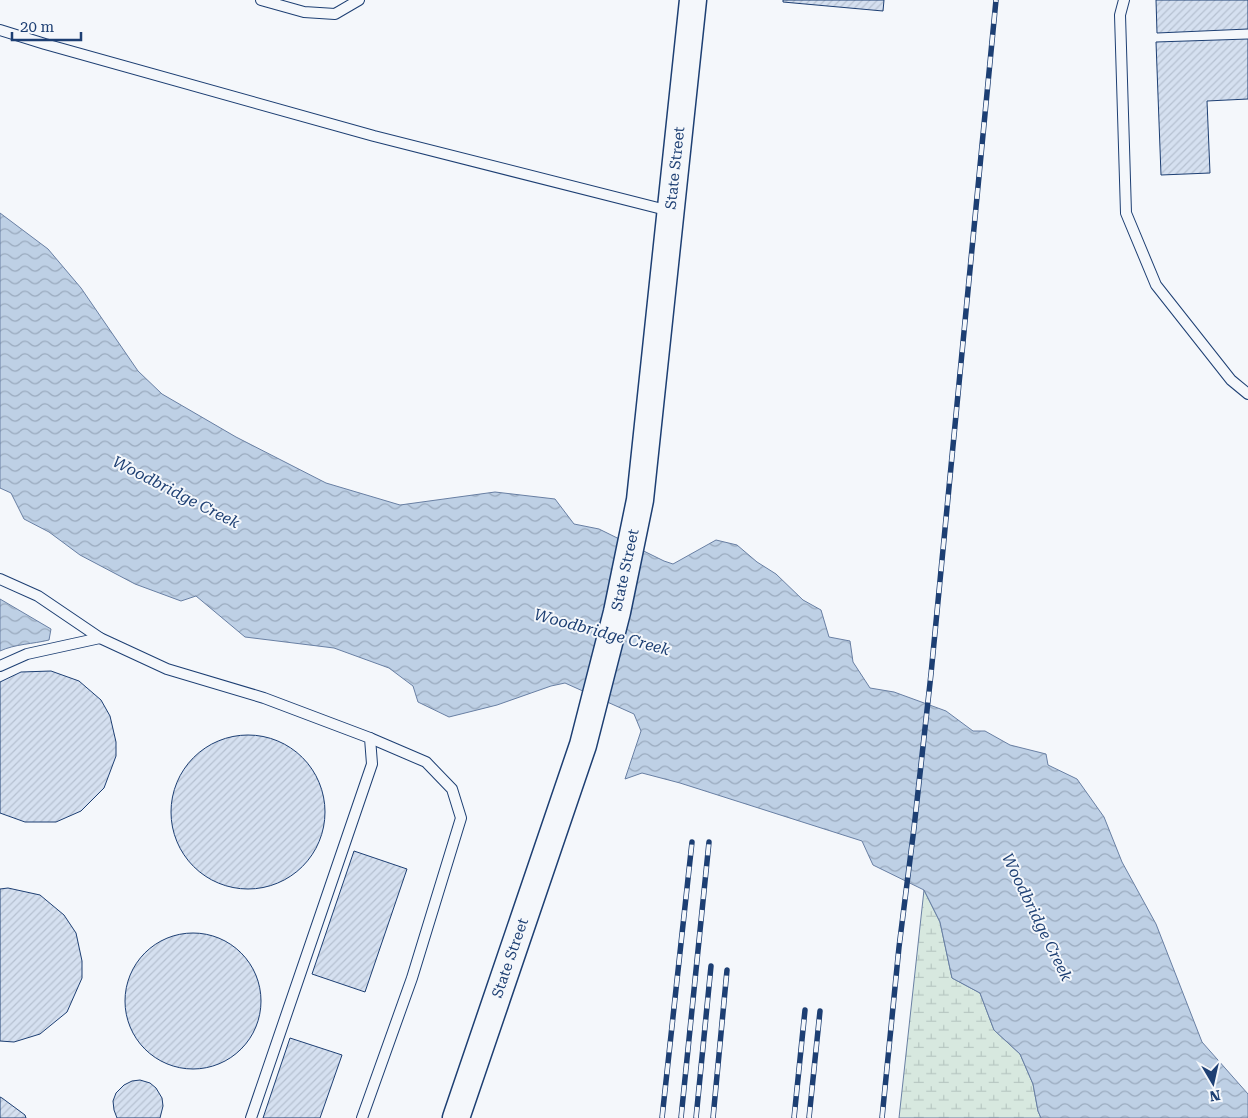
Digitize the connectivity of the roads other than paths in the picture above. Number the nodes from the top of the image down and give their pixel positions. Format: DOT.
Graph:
graph roads {
  1 [pos="261,0"];
  2 [pos="359,0"];
  3 [pos="693,0"];
  4 [pos="1124,0"];
  5 [pos="0,30"];
  6 [pos="671,212"];
  7 [pos="1248,394"];
  8 [pos="0,579"];
  9 [pos="100,638"];
  10 [pos="0,666"];
  11 [pos="370,738"];
  12 [pos="251,1118"];
  13 [pos="362,1118"];
  14 [pos="456,1118"];
  1 -- 2 [label="lane"];
  3 -- 6 [label="street, State Street"];
  4 -- 7 [label="lane"];
  5 -- 6 [label="lane"];
  6 -- 14 [label="street, State Street"];
  8 -- 9 [label="lane"];
  9 -- 10 [label="lane"];
  9 -- 11 [label="lane"];
  11 -- 12 [label="lane"];
  11 -- 13 [label="lane"];
}
